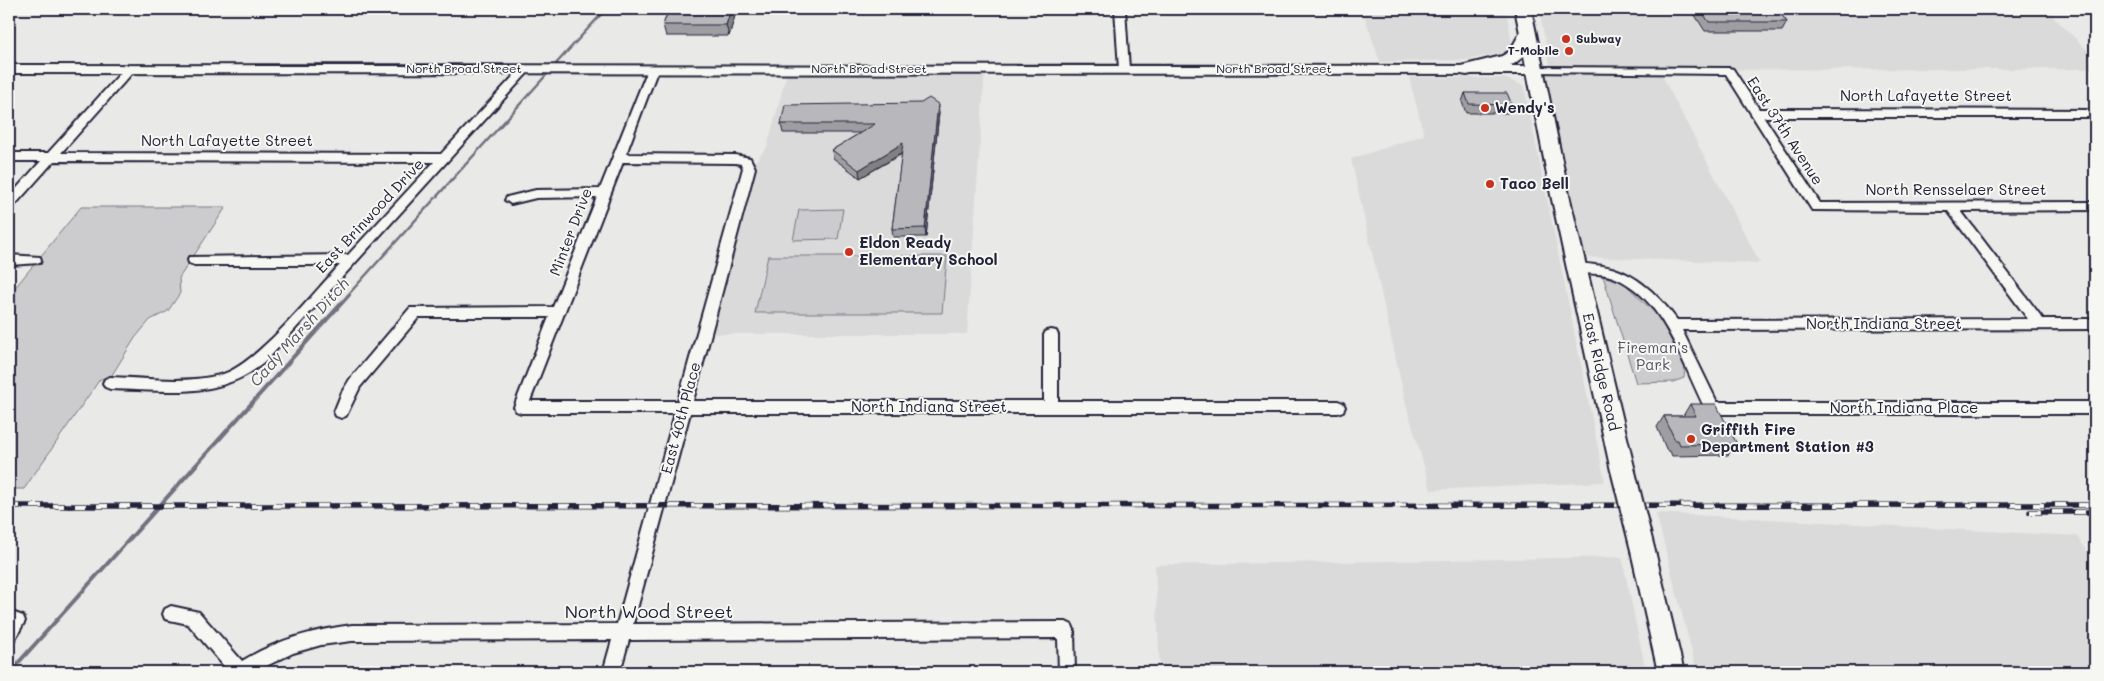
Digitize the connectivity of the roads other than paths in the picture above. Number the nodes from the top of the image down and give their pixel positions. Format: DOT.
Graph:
graph roads {
  1 [pos="1120,9"];
  2 [pos="1523,9"];
  3 [pos="1528,33"];
  4 [pos="9,68"];
  5 [pos="130,69"];
  6 [pos="526,69"];
  7 [pos="653,69"];
  8 [pos="1124,69"];
  9 [pos="1467,70"];
  10 [pos="1535,70"];
  11 [pos="1729,71"];
  12 [pos="2095,112"];
  13 [pos="1756,113"];
  14 [pos="9,157"];
  15 [pos="50,157"];
  16 [pos="445,158"];
  17 [pos="618,158"];
  18 [pos="604,193"];
  19 [pos="511,200"];
  20 [pos="9,204"];
  21 [pos="1951,206"];
  22 [pos="2095,206"];
  23 [pos="1816,207"];
  24 [pos="9,260"];
  25 [pos="35,260"];
  26 [pos="194,260"];
  27 [pos="352,260"];
  28 [pos="1576,268"];
  29 [pos="558,312"];
  30 [pos="2039,324"];
  31 [pos="2095,324"];
  32 [pos="1673,325"];
  33 [pos="1051,335"];
  34 [pos="110,383"];
  35 [pos="521,407"];
  36 [pos="684,407"];
  37 [pos="1050,407"];
  38 [pos="1338,407"];
  39 [pos="2095,408"];
  40 [pos="341,412"];
  41 [pos="172,614"];
  42 [pos="623,632"];
  43 [pos="239,672"];
  44 [pos="612,672"];
  45 [pos="1067,672"];
  46 [pos="1671,672"];
  1 -- 8 [label="street"];
  2 -- 3 [label="main road, East Ridge Road"];
  3 -- 9 [label="main road"];
  3 -- 10 [label="main road, East Ridge Road"];
  4 -- 5 [label="street, North Broad Street"];
  5 -- 6 [label="street, North Broad Street"];
  5 -- 15 [label="street"];
  6 -- 7 [label="street, North Broad Street"];
  6 -- 16 [label="street, East Brinwood Drive"];
  7 -- 8 [label="street, North Broad Street"];
  7 -- 17 [label="street, Minter Drive"];
  8 -- 9 [label="street, North Broad Street"];
  9 -- 10 [label="street, North Broad Street"];
  10 -- 11 [label="street, North Broad Street"];
  10 -- 28 [label="main road, East Ridge Road"];
  11 -- 13 [label="street, East 37th Avenue"];
  12 -- 13 [label="street, North Lafayette Street"];
  13 -- 23 [label="street, East 37th Avenue"];
  14 -- 15 [label="street, North Lafayette Street"];
  15 -- 16 [label="street, North Lafayette Street"];
  15 -- 20 [label="street"];
  16 -- 27 [label="street, East Brinwood Drive"];
  17 -- 18 [label="street, Minter Drive"];
  17 -- 36 [label="street, East 40th Place"];
  18 -- 19 [label="street"];
  18 -- 29 [label="street, Minter Drive"];
  21 -- 22 [label="street, North Rensselaer Street"];
  21 -- 23 [label="street, North Rensselaer Street"];
  21 -- 30 [label="street"];
  24 -- 25 [label="street"];
  26 -- 27 [label="street"];
  27 -- 34 [label="street, East Brinwood Drive"];
  28 -- 32 [label="street"];
  28 -- 46 [label="main road, East Ridge Road, bridge"];
  29 -- 35 [label="street, Minter Drive"];
  29 -- 40 [label="street"];
  30 -- 31 [label="street, North Indiana Street"];
  30 -- 32 [label="street, North Indiana Street"];
  32 -- 39 [label="street, North Indiana Place"];
  33 -- 37 [label="street"];
  35 -- 36 [label="street, North Indiana Street"];
  36 -- 37 [label="street, North Indiana Street"];
  36 -- 42 [label="street, East 40th Place"];
  37 -- 38 [label="street, North Indiana Street"];
  41 -- 43 [label="street"];
  42 -- 43 [label="street, North Wood Street"];
  42 -- 44 [label="street, East 40th Place"];
  42 -- 45 [label="street, North Wood Street"];
}
